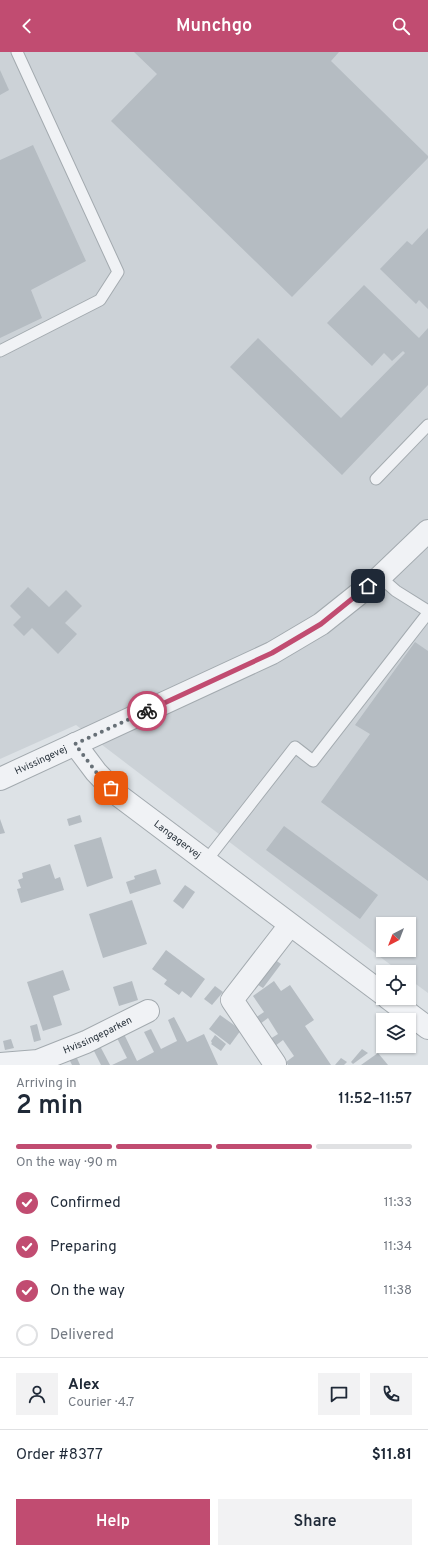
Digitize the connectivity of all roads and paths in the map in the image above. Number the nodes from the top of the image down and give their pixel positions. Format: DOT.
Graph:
graph roads {
  1 [pos="17,52"];
  2 [pos="0,350"];
  3 [pos="428,425"];
  4 [pos="376,479"];
  5 [pos="428,531"];
  6 [pos="380,577"];
  7 [pos="428,612"];
  8 [pos="75,744"];
  9 [pos="0,779"];
  10 [pos="206,861"];
  11 [pos="290,925"];
  12 [pos="376,989"];
  13 [pos="397,1005"];
  14 [pos="148,1011"];
  15 [pos="428,1028"];
  16 [pos="0,1064"];
  17 [pos="275,1064"];
  1 -- 2 [label="lane"];
  3 -- 4 [label="lane"];
  5 -- 6 [label="street, Hvissingevej"];
  6 -- 7 [label="lane"];
  6 -- 8 [label="street, Hvissingevej"];
  7 -- 10 [label="lane"];
  8 -- 9 [label="street, Hvissingevej"];
  8 -- 10 [label="street, Langagervej"];
  10 -- 11 [label="street, Langagervej"];
  11 -- 12 [label="street, Langagervej"];
  11 -- 17 [label="street"];
  13 -- 15 [label="street"];
  14 -- 16 [label="street, Hvissingeparken"];
}
